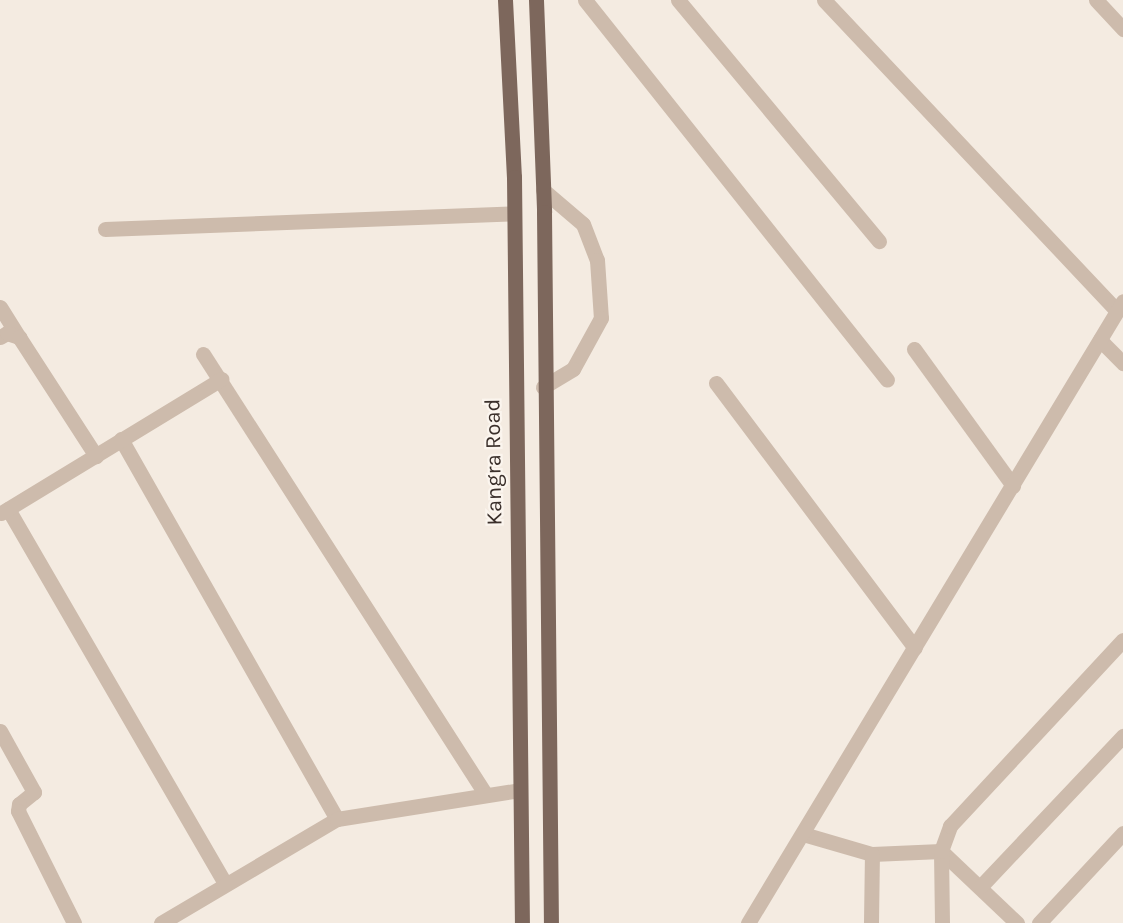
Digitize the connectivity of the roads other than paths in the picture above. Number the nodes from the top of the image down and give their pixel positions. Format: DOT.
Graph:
graph roads {
  1 [pos="506,0"];
  2 [pos="536,0"];
  3 [pos="585,0"];
  4 [pos="678,0"];
  5 [pos="824,0"];
  6 [pos="1096,0"];
  7 [pos="1123,29"];
  8 [pos="543,190"];
  9 [pos="514,213"];
  10 [pos="105,229"];
  11 [pos="879,241"];
  12 [pos="1120,306"];
  13 [pos="0,307"];
  14 [pos="0,337"];
  15 [pos="19,337"];
  16 [pos="1100,340"];
  17 [pos="914,349"];
  18 [pos="203,354"];
  19 [pos="1123,363"];
  20 [pos="221,379"];
  21 [pos="887,379"];
  22 [pos="717,383"];
  23 [pos="543,387"];
  24 [pos="515,391"];
  25 [pos="121,439"];
  26 [pos="96,456"];
  27 [pos="1013,486"];
  28 [pos="4,511"];
  29 [pos="1123,640"];
  30 [pos="915,648"];
  31 [pos="0,731"];
  32 [pos="1123,736"];
  33 [pos="516,790"];
  34 [pos="486,795"];
  35 [pos="337,819"];
  36 [pos="1123,833"];
  37 [pos="803,834"];
  38 [pos="941,851"];
  39 [pos="872,854"];
  40 [pos="225,883"];
  41 [pos="981,886"];
  42 [pos="74,923"];
  43 [pos="161,923"];
  44 [pos="522,923"];
  45 [pos="551,923"];
  46 [pos="748,923"];
  47 [pos="871,923"];
  48 [pos="942,923"];
  49 [pos="1017,923"];
  50 [pos="1039,923"];
  1 -- 9 [label="main road, Kangra Road"];
  2 -- 8 [label="main road"];
  3 -- 21 [label="street"];
  4 -- 11 [label="street"];
  5 -- 12 [label="street"];
  6 -- 7 [label="street"];
  8 -- 23 [label="main road"];
  8 -- 23 [label="street"];
  9 -- 10 [label="street"];
  9 -- 24 [label="main road, Kangra Road"];
  12 -- 16 [label="street"];
  13 -- 15 [label="street"];
  14 -- 15 [label="street"];
  15 -- 26 [label="street"];
  16 -- 19 [label="street"];
  16 -- 27 [label="street"];
  17 -- 27 [label="street"];
  18 -- 20 [label="street"];
  20 -- 25 [label="street"];
  20 -- 34 [label="street"];
  22 -- 30 [label="street"];
  23 -- 24 [label="main road"];
  23 -- 45 [label="main road"];
  24 -- 33 [label="main road, Kangra Road"];
  25 -- 26 [label="street"];
  25 -- 35 [label="street"];
  26 -- 28 [label="street"];
  27 -- 30 [label="street"];
  28 -- 40 [label="street"];
  29 -- 38 [label="street"];
  30 -- 37 [label="street"];
  31 -- 42 [label="street"];
  32 -- 41 [label="street"];
  33 -- 34 [label="street"];
  33 -- 44 [label="main road, Kangra Road"];
  34 -- 35 [label="street"];
  35 -- 40 [label="street"];
  36 -- 50 [label="street"];
  37 -- 39 [label="street"];
  37 -- 46 [label="street"];
  38 -- 39 [label="street"];
  38 -- 41 [label="street"];
  38 -- 48 [label="street"];
  39 -- 47 [label="street"];
  40 -- 43 [label="street"];
  41 -- 49 [label="street"];
}
